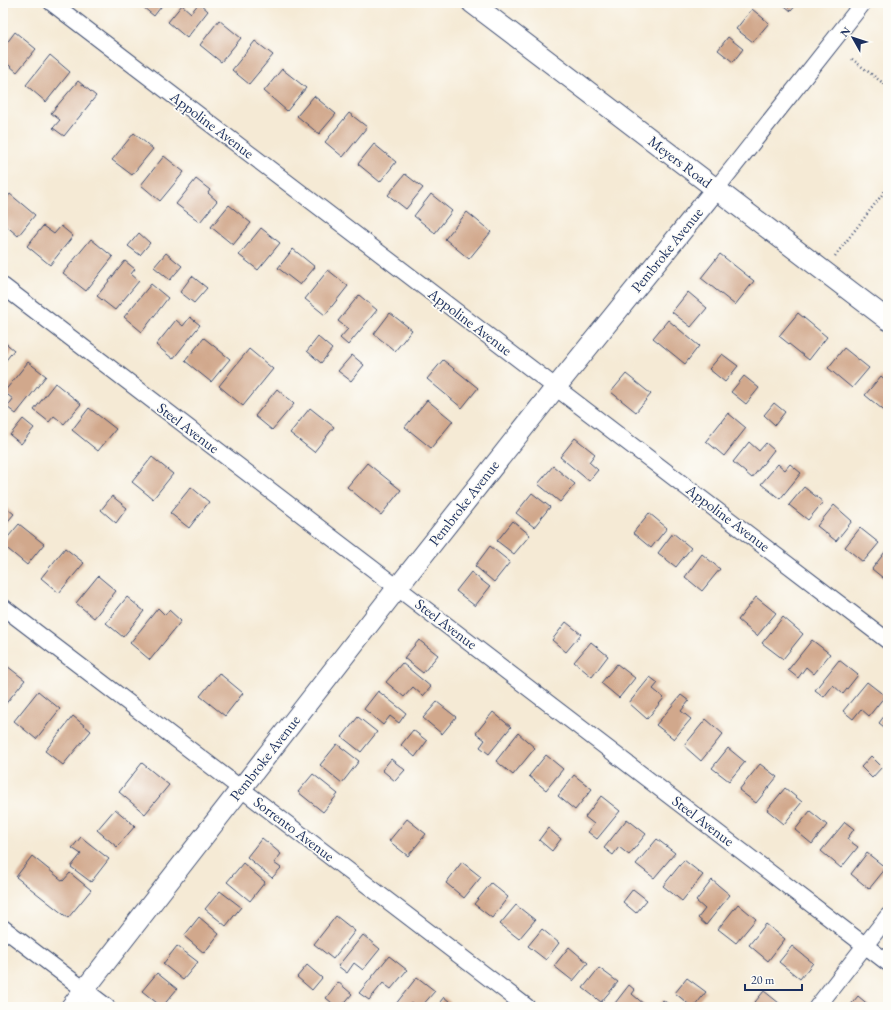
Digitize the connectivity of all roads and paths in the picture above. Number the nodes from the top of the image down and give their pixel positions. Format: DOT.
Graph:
graph roads {
  1 [pos="52,3"];
  2 [pos="472,3"];
  3 [pos="863,3"];
  4 [pos="852,59"];
  5 [pos="888,87"];
  6 [pos="888,187"];
  7 [pos="716,189"];
  8 [pos="823,271"];
  9 [pos="3,286"];
  10 [pos="888,320"];
  11 [pos="556,387"];
  12 [pos="398,587"];
  13 [pos="3,607"];
  14 [pos="888,641"];
  15 [pos="242,789"];
  16 [pos="888,916"];
  17 [pos="3,928"];
  18 [pos="865,945"];
  19 [pos="888,962"];
  20 [pos="84,990"];
  21 [pos="71,1007"];
  22 [pos="107,1007"];
  23 [pos="527,1007"];
  24 [pos="817,1007"];
  1 -- 11 [label="street, Appoline Avenue"];
  2 -- 7 [label="street, Meyers Road"];
  3 -- 7 [label="street, Pembroke Avenue"];
  4 -- 5 [label="path"];
  6 -- 8 [label="path"];
  7 -- 8 [label="street, Meyers Road"];
  7 -- 11 [label="street, Pembroke Avenue"];
  8 -- 10 [label="street, Meyers Road"];
  9 -- 12 [label="street, Steel Avenue"];
  11 -- 12 [label="street, Pembroke Avenue"];
  11 -- 14 [label="street, Appoline Avenue"];
  12 -- 15 [label="street, Pembroke Avenue"];
  12 -- 18 [label="street, Steel Avenue"];
  13 -- 15 [label="street, Sorrento Avenue"];
  15 -- 20 [label="street, Pembroke Avenue"];
  15 -- 23 [label="street, Sorrento Avenue"];
  16 -- 18 [label="street"];
  17 -- 20 [label="street"];
  18 -- 19 [label="street, Steel Avenue"];
  18 -- 24 [label="street"];
  20 -- 21 [label="street, Pembroke Avenue"];
  20 -- 22 [label="street"];
}
